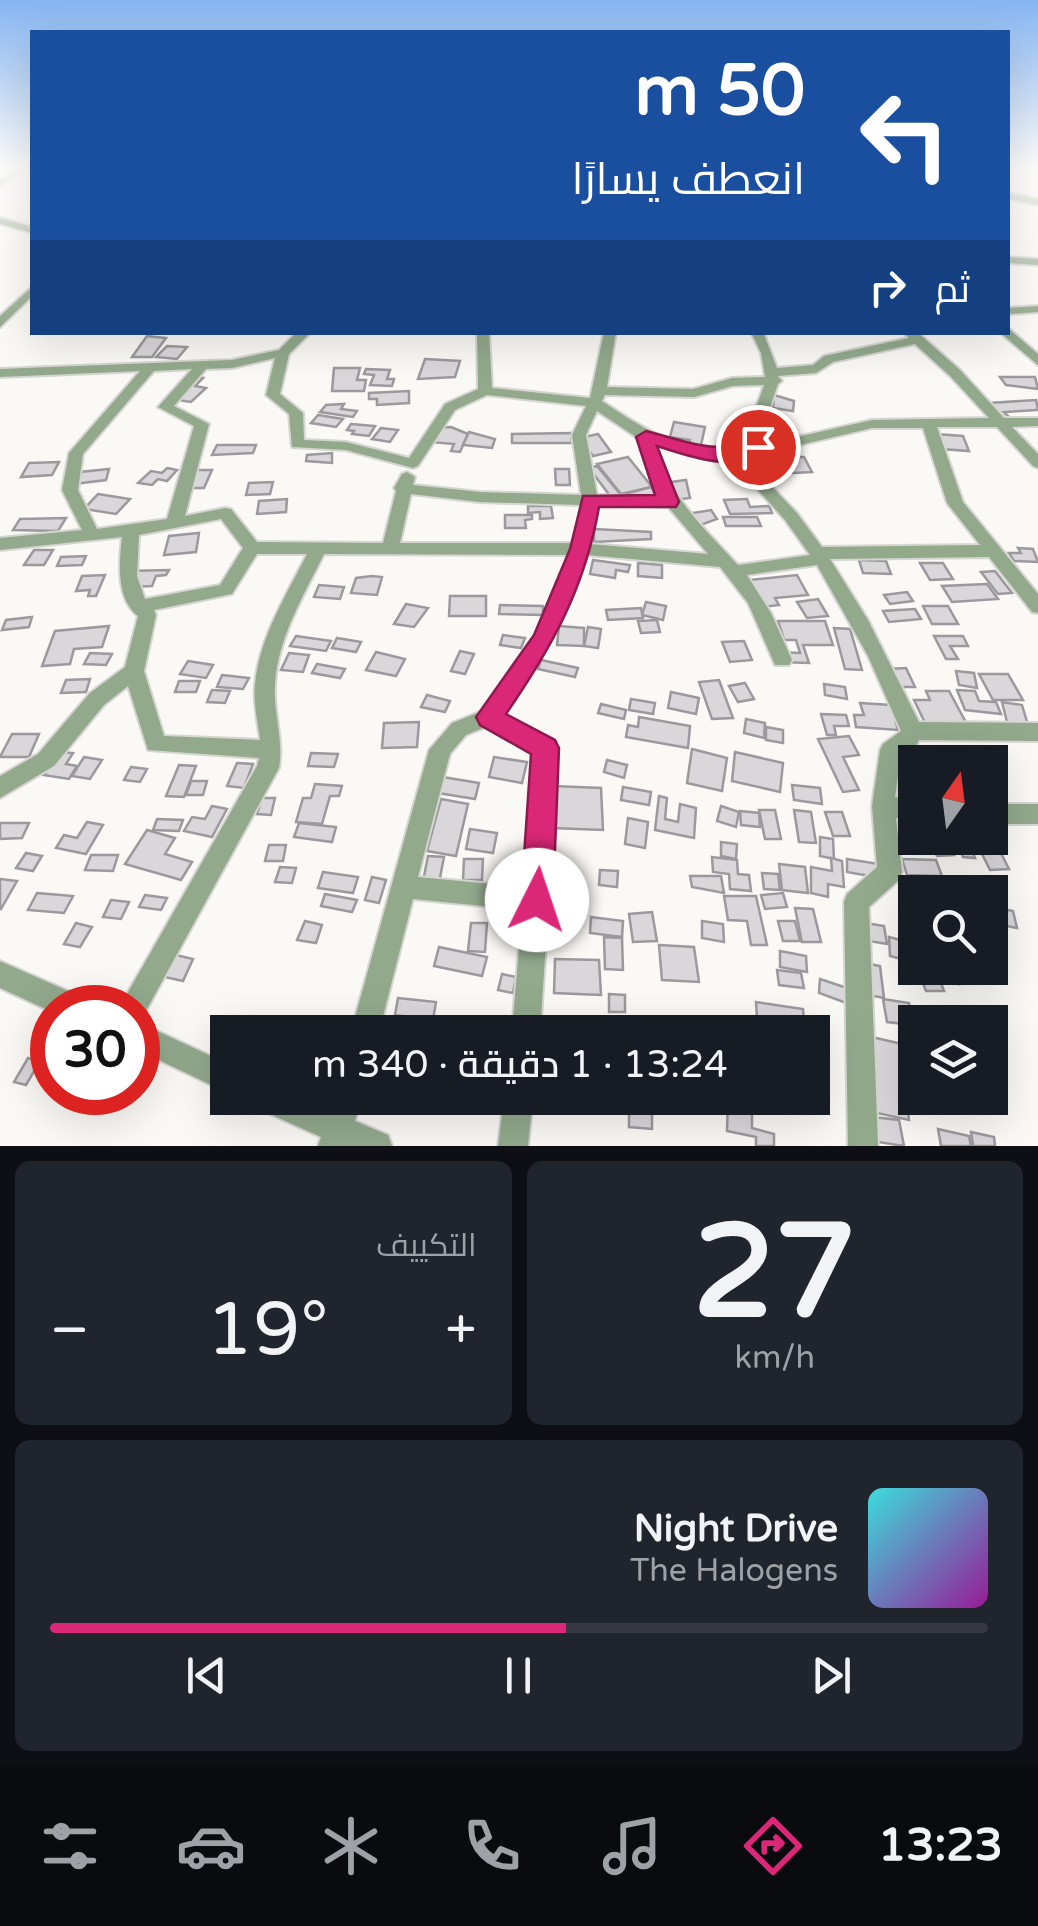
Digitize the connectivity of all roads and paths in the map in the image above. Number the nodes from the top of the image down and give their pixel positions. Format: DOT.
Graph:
graph roads {
  1 [pos="2,221"];
  2 [pos="16,225"];
  3 [pos="30,229"];
  4 [pos="0,240"];
  5 [pos="1010,260"];
  6 [pos="1038,262"];
  7 [pos="30,292"];
  8 [pos="0,302"];
  9 [pos="20,303"];
  10 [pos="1038,309"];
  11 [pos="1010,310"];
  12 [pos="0,324"];
  13 [pos="301,335"];
  14 [pos="483,335"];
  15 [pos="609,335"];
  16 [pos="758,335"];
  17 [pos="1010,335"];
  18 [pos="913,336"];
  19 [pos="282,352"];
  20 [pos="1038,361"];
  21 [pos="201,367"];
  22 [pos="150,368"];
  23 [pos="0,373"];
  24 [pos="775,376"];
  25 [pos="485,390"];
  26 [pos="597,397"];
  27 [pos="928,422"];
  28 [pos="1038,422"];
  29 [pos="1003,423"];
  30 [pos="646,437"];
  31 [pos="758,447"];
  32 [pos="734,456"];
  33 [pos="413,463"];
  34 [pos="1038,463"];
  35 [pos="402,488"];
  36 [pos="590,500"];
  37 [pos="668,502"];
  38 [pos="174,520"];
  39 [pos="131,531"];
  40 [pos="92,535"];
  41 [pos="0,544"];
  42 [pos="252,548"];
  43 [pos="318,548"];
  44 [pos="581,549"];
  45 [pos="390,550"];
  46 [pos="991,551"];
  47 [pos="819,556"];
  48 [pos="729,566"];
  49 [pos="138,607"];
  50 [pos="1038,607"];
  51 [pos="782,660"];
  52 [pos="134,671"];
  53 [pos="489,717"];
  54 [pos="912,732"];
  55 [pos="1038,732"];
  56 [pos="272,750"];
  57 [pos="0,788"];
  58 [pos="884,806"];
  59 [pos="898,808"];
  60 [pos="1008,814"];
  61 [pos="1038,814"];
  62 [pos="405,886"];
  63 [pos="537,900"];
  64 [pos="0,974"];
  65 [pos="145,985"];
  66 [pos="30,988"];
  67 [pos="370,1015"];
  68 [pos="527,1015"];
  69 [pos="160,1047"];
  70 [pos="210,1070"];
  71 [pos="296,1115"];
  72 [pos="517,1115"];
  73 [pos="335,1138"];
  74 [pos="376,1146"];
  75 [pos="512,1146"];
  76 [pos="863,1146"];
  1 -- 2 [label="street"];
  2 -- 3 [label="street"];
  2 -- 4 [label="street"];
  5 -- 6 [label="street"];
  7 -- 9 [label="street"];
  8 -- 9 [label="street"];
  9 -- 12 [label="street"];
  10 -- 11 [label="street"];
  13 -- 19 [label="street"];
  14 -- 25 [label="street"];
  15 -- 26 [label="street"];
  16 -- 24 [label="street"];
  17 -- 20 [label="street"];
  18 -- 24 [label="street"];
  18 -- 29 [label="street"];
  19 -- 21 [label="street"];
  19 -- 33 [label="street"];
  21 -- 22 [label="street"];
  21 -- 38 [label="street"];
  22 -- 23 [label="street"];
  22 -- 40 [label="street"];
  24 -- 26 [label="street"];
  24 -- 31 [label="street"];
  25 -- 26 [label="street"];
  25 -- 33 [label="street"];
  26 -- 30 [label="street"];
  26 -- 36 [label="street"];
  27 -- 29 [label="street"];
  27 -- 31 [label="street"];
  27 -- 46 [label="street"];
  28 -- 29 [label="street"];
  29 -- 34 [label="street"];
  30 -- 32 [label="street"];
  30 -- 37 [label="street"];
  31 -- 32 [label="street"];
  32 -- 47 [label="street"];
  33 -- 35 [label="street"];
  35 -- 36 [label="street"];
  35 -- 45 [label="street"];
  36 -- 37 [label="street"];
  36 -- 44 [label="street"];
  37 -- 48 [label="street"];
  38 -- 39 [label="street"];
  38 -- 42 [label="street"];
  39 -- 40 [label="street"];
  39 -- 49 [label="street"];
  40 -- 41 [label="street"];
  42 -- 43 [label="street"];
  42 -- 49 [label="street"];
  43 -- 45 [label="street"];
  43 -- 56 [label="street"];
  44 -- 45 [label="street"];
  44 -- 48 [label="street"];
  44 -- 53 [label="street"];
  46 -- 47 [label="street"];
  46 -- 50 [label="street"];
  47 -- 48 [label="street"];
  47 -- 54 [label="street"];
  48 -- 51 [label="street"];
  49 -- 52 [label="street"];
  52 -- 56 [label="street"];
  52 -- 57 [label="street"];
  53 -- 62 [label="street"];
  53 -- 63 [label="street"];
  54 -- 55 [label="street"];
  54 -- 58 [label="street"];
  56 -- 65 [label="street"];
  58 -- 59 [label="street"];
  58 -- 76 [label="street"];
  60 -- 61 [label="street"];
  62 -- 63 [label="street"];
  62 -- 67 [label="street"];
  63 -- 68 [label="street"];
  64 -- 66 [label="street"];
  69 -- 70 [label="street"];
  71 -- 73 [label="street"];
  72 -- 75 [label="street"];
  73 -- 74 [label="street"];
}
